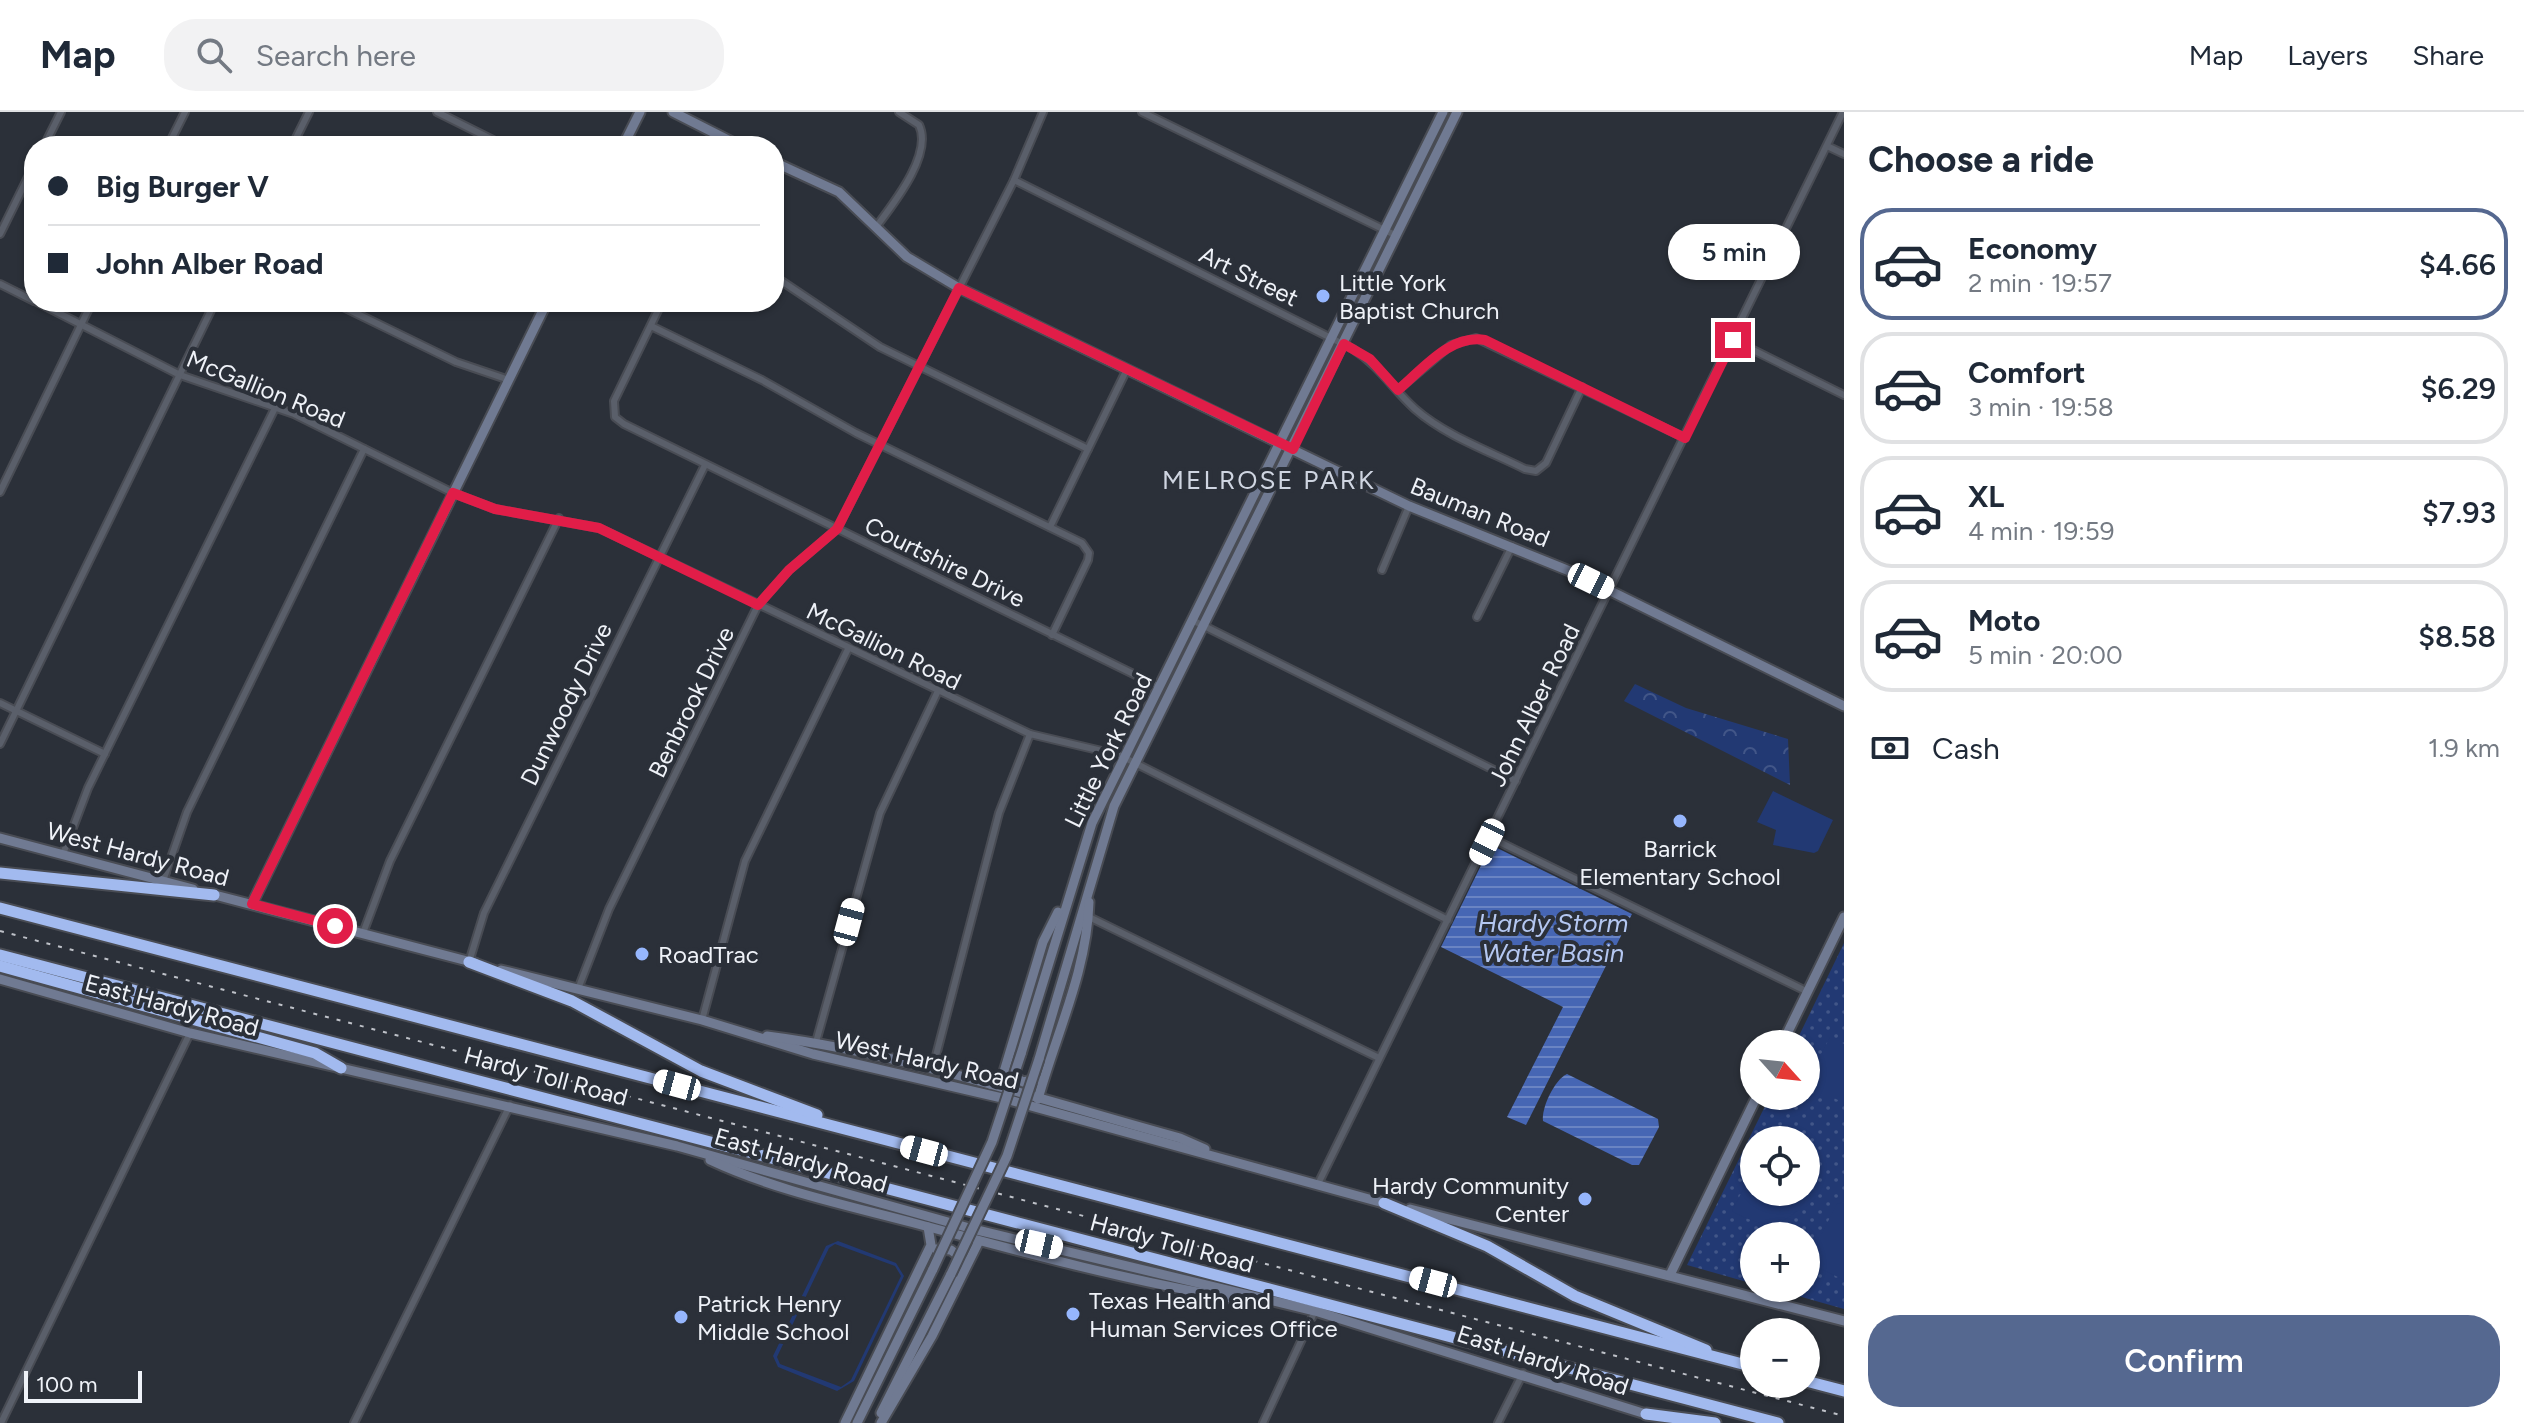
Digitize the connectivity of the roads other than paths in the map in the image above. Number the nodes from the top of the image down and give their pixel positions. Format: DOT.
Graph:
graph roads {
  1 [pos="61,112"];
  2 [pos="185,112"];
  3 [pos="309,112"];
  4 [pos="437,112"];
  5 [pos="640,112"];
  6 [pos="673,112"];
  7 [pos="899,112"];
  8 [pos="1043,112"];
  9 [pos="1142,112"];
  10 [pos="1443,112"];
  11 [pos="1843,112"];
  12 [pos="1454,113"];
  13 [pos="49,136"];
  14 [pos="173,136"];
  15 [pos="297,136"];
  16 [pos="485,136"];
  17 [pos="628,136"];
  18 [pos="720,136"];
  19 [pos="1827,146"];
  20 [pos="1844,154"];
  21 [pos="784,167"];
  22 [pos="1014,180"];
  23 [pos="24,185"];
  24 [pos="876,227"];
  25 [pos="1385,230"];
  26 [pos="0,234"];
  27 [pos="1397,236"];
  28 [pos="784,283"];
  29 [pos="0,284"];
  30 [pos="959,288"];
  31 [pos="24,295"];
  32 [pos="58,312"];
  33 [pos="87,312"];
  34 [pos="210,312"];
  35 [pos="354,312"];
  36 [pos="542,312"];
  37 [pos="657,312"];
  38 [pos="81,323"];
  39 [pos="651,326"];
  40 [pos="1333,338"];
  41 [pos="1733,340"];
  42 [pos="1344,344"];
  43 [pos="920,367"];
  44 [pos="1127,369"];
  45 [pos="180,375"];
  46 [pos="509,380"];
  47 [pos="1582,387"];
  48 [pos="1398,390"];
  49 [pos="1844,395"];
  50 [pos="276,406"];
  51 [pos="1685,438"];
  52 [pos="1281,443"];
  53 [pos="881,444"];
  54 [pos="364,449"];
  55 [pos="1088,449"];
  56 [pos="1293,449"];
  57 [pos="705,465"];
  58 [pos="0,492"];
  59 [pos="453,493"];
  60 [pos="1409,506"];
  61 [pos="559,518"];
  62 [pos="1050,527"];
  63 [pos="837,529"];
  64 [pos="1512,546"];
  65 [pos="658,557"];
  66 [pos="1382,570"];
  67 [pos="1610,590"];
  68 [pos="758,605"];
  69 [pos="1477,617"];
  70 [pos="1194,621"];
  71 [pos="1205,627"];
  72 [pos="1052,635"];
  73 [pos="848,649"];
  74 [pos="1160,687"];
  75 [pos="937,693"];
  76 [pos="0,703"];
  77 [pos="1844,706"];
  78 [pos="16,710"];
  79 [pos="1030,734"];
  80 [pos="0,744"];
  81 [pos="105,754"];
  82 [pos="1124,758"];
  83 [pos="1136,764"];
  84 [pos="1516,781"];
  85 [pos="1489,837"];
  86 [pos="0,838"];
  87 [pos="63,854"];
  88 [pos="0,873"];
  89 [pos="163,881"];
  90 [pos="1070,887"];
  91 [pos="1089,889"];
  92 [pos="214,895"];
  93 [pos="252,904"];
  94 [pos="0,908"];
  95 [pos="1089,917"];
  96 [pos="1844,917"];
  97 [pos="1448,920"];
  98 [pos="363,933"];
  99 [pos="0,955"];
  100 [pos="469,962"];
  101 [pos="0,966"];
  102 [pos="0,979"];
  103 [pos="578,989"];
  104 [pos="1808,992"];
  105 [pos="702,1020"];
  106 [pos="1789,1030"];
  107 [pos="190,1033"];
  108 [pos="748,1034"];
  109 [pos="816,1042"];
  110 [pos="1379,1058"];
  111 [pos="1006,1066"];
  112 [pos="341,1068"];
  113 [pos="1047,1068"];
  114 [pos="932,1071"];
  115 [pos="989,1084"];
  116 [pos="1038,1099"];
  117 [pos="1007,1100"];
  118 [pos="1025,1104"];
  119 [pos="510,1105"];
  120 [pos="1750,1110"];
  121 [pos="885,1141"];
  122 [pos="677,1146"];
  123 [pos="1227,1160"];
  124 [pos="1318,1184"];
  125 [pos="1384,1203"];
  126 [pos="953,1223"];
  127 [pos="928,1227"];
  128 [pos="973,1229"];
  129 [pos="979,1241"];
  130 [pos="926,1255"];
  131 [pos="966,1268"];
  132 [pos="1670,1275"];
  133 [pos="1315,1311"];
  134 [pos="1844,1321"];
  135 [pos="1732,1362"];
  136 [pos="1740,1364"];
  137 [pos="1523,1373"];
  138 [pos="1820,1385"];
  139 [pos="1844,1391"];
  140 [pos="0,1405"];
  141 [pos="8,1409"];
  142 [pos="1646,1414"];
  143 [pos="1,1423"];
  144 [pos="354,1423"];
  145 [pos="845,1423"];
  146 [pos="857,1423"];
  147 [pos="879,1423"];
  148 [pos="1263,1423"];
  149 [pos="1498,1423"];
  150 [pos="1680,1423"];
  151 [pos="1715,1423"];
  152 [pos="1778,1423"];
  1 -- 13 [label="street"];
  2 -- 14 [label="street"];
  3 -- 15 [label="street"];
  4 -- 16 [label="street"];
  5 -- 17 [label="main road"];
  6 -- 18 [label="main road"];
  7 -- 24 [label="street"];
  8 -- 22 [label="street, Benbrook Drive"];
  9 -- 25 [label="street"];
  10 -- 25 [label="main road, Little York Road"];
  11 -- 19 [label="street, John Alber Road"];
  12 -- 27 [label="main road, Little York Road"];
  19 -- 20 [label="street"];
  19 -- 41 [label="street, John Alber Road"];
  21 -- 24 [label="main road, Bauman Road"];
  22 -- 30 [label="street, Benbrook Drive"];
  22 -- 40 [label="street, Art Street"];
  23 -- 26 [label="street"];
  24 -- 30 [label="main road, Bauman Road"];
  25 -- 27 [label="street"];
  25 -- 40 [label="main road, Little York Road"];
  27 -- 42 [label="main road, Little York Road"];
  28 -- 43 [label="street"];
  29 -- 31 [label="street, McGallion Road"];
  30 -- 43 [label="street, Benbrook Drive"];
  30 -- 44 [label="main road, Bauman Road"];
  32 -- 38 [label="street, McGallion Road"];
  33 -- 38 [label="street"];
  34 -- 45 [label="street"];
  35 -- 46 [label="street"];
  36 -- 46 [label="main road"];
  37 -- 39 [label="street"];
  38 -- 45 [label="street, McGallion Road"];
  38 -- 58 [label="street"];
  39 -- 53 [label="street"];
  39 -- 57 [label="street, Courtshire Drive"];
  40 -- 42 [label="street, Art Street"];
  40 -- 52 [label="main road, Little York Road"];
  41 -- 49 [label="street"];
  41 -- 51 [label="street, John Alber Road"];
  42 -- 48 [label="street, Art Street"];
  42 -- 56 [label="main road, Little York Road"];
  43 -- 53 [label="street, Benbrook Drive"];
  43 -- 55 [label="street"];
  44 -- 52 [label="main road, Bauman Road"];
  44 -- 55 [label="street"];
  45 -- 50 [label="street, McGallion Road"];
  45 -- 78 [label="street"];
  46 -- 59 [label="main road"];
  47 -- 48 [label="street"];
  47 -- 48 [label="street, Art Street"];
  47 -- 51 [label="street"];
  50 -- 54 [label="street, McGallion Road"];
  50 -- 81 [label="street"];
  51 -- 67 [label="street, John Alber Road"];
  52 -- 56 [label="main road, Bauman Road"];
  52 -- 70 [label="main road, Little York Road"];
  53 -- 62 [label="street"];
  53 -- 63 [label="street, Benbrook Drive"];
  54 -- 59 [label="street, McGallion Road"];
  54 -- 89 [label="street"];
  55 -- 62 [label="street"];
  56 -- 60 [label="main road, Bauman Road"];
  56 -- 71 [label="main road, Little York Road"];
  57 -- 63 [label="street, Courtshire Drive"];
  57 -- 65 [label="street, Dunwoody Drive"];
  59 -- 61 [label="street, McGallion Road"];
  59 -- 93 [label="main road"];
  60 -- 64 [label="main road, Bauman Road"];
  60 -- 66 [label="street"];
  61 -- 65 [label="street, McGallion Road"];
  61 -- 98 [label="street"];
  62 -- 72 [label="street"];
  63 -- 68 [label="street, Benbrook Drive"];
  63 -- 72 [label="street, Courtshire Drive"];
  64 -- 67 [label="main road, Bauman Road"];
  64 -- 69 [label="street"];
  65 -- 68 [label="street, McGallion Road"];
  65 -- 100 [label="street, Dunwoody Drive"];
  67 -- 77 [label="main road, Bauman Road"];
  67 -- 84 [label="street, John Alber Road"];
  68 -- 73 [label="street, McGallion Road"];
  68 -- 103 [label="street, Benbrook Drive"];
  70 -- 71 [label="street"];
  70 -- 74 [label="main road, Little York Road"];
  71 -- 83 [label="main road, Little York Road"];
  71 -- 84 [label="street"];
  72 -- 74 [label="street, Courtshire Drive"];
  73 -- 75 [label="street, McGallion Road"];
  73 -- 105 [label="street"];
  74 -- 82 [label="main road, Little York Road"];
  75 -- 79 [label="street, McGallion Road"];
  75 -- 109 [label="street"];
  76 -- 78 [label="street"];
  78 -- 80 [label="street"];
  78 -- 81 [label="street"];
  79 -- 82 [label="street, McGallion Road"];
  79 -- 114 [label="street"];
  81 -- 87 [label="street"];
  82 -- 83 [label="street, McGallion Road"];
  82 -- 90 [label="main road, Little York Road"];
  83 -- 91 [label="main road, Little York Road"];
  83 -- 97 [label="street, McGallion Road"];
  84 -- 85 [label="street, John Alber Road"];
  85 -- 97 [label="street, John Alber Road"];
  85 -- 104 [label="street"];
  86 -- 87 [label="main road, West Hardy Road"];
  87 -- 89 [label="main road, West Hardy Road"];
  88 -- 92 [label="highway"];
  89 -- 92 [label="main road, West Hardy Road"];
  90 -- 111 [label="main road"];
  90 -- 117 [label="main road, Little York Road, bridge"];
  91 -- 95 [label="main road"];
  91 -- 118 [label="main road, Little York Road, bridge"];
  92 -- 93 [label="main road, West Hardy Road"];
  93 -- 98 [label="main road, West Hardy Road"];
  94 -- 121 [label="highway, Hardy Toll Road"];
  95 -- 110 [label="street"];
  95 -- 113 [label="main road"];
  96 -- 104 [label="main road"];
  97 -- 110 [label="street, John Alber Road"];
  98 -- 100 [label="main road, West Hardy Road"];
  99 -- 152 [label="highway, Hardy Toll Road"];
  100 -- 103 [label="main road, West Hardy Road"];
  100 -- 121 [label="highway"];
  101 -- 112 [label="highway"];
  102 -- 107 [label="main road, East Hardy Road"];
  103 -- 105 [label="main road, West Hardy Road"];
  104 -- 106 [label="main road"];
  105 -- 108 [label="main road, West Hardy Road"];
  107 -- 112 [label="main road, East Hardy Road"];
  107 -- 141 [label="street"];
  108 -- 109 [label="main road"];
  108 -- 117 [label="main road, West Hardy Road"];
  109 -- 114 [label="main road"];
  110 -- 124 [label="street, John Alber Road"];
  111 -- 113 [label="main road"];
  111 -- 115 [label="main road"];
  112 -- 119 [label="main road, East Hardy Road"];
  113 -- 116 [label="main road"];
  114 -- 115 [label="main road"];
  115 -- 116 [label="main road"];
  116 -- 123 [label="main road"];
  117 -- 118 [label="main road, West Hardy Road, bridge"];
  117 -- 126 [label="main road, Little York Road, bridge"];
  118 -- 123 [label="main road, West Hardy Road"];
  118 -- 128 [label="main road, Little York Road, bridge"];
  119 -- 122 [label="main road, East Hardy Road"];
  119 -- 144 [label="street"];
  120 -- 132 [label="main road"];
  121 -- 135 [label="highway, Hardy Toll Road"];
  122 -- 126 [label="main road, East Hardy Road"];
  122 -- 127 [label="main road"];
  123 -- 124 [label="main road, West Hardy Road"];
  124 -- 125 [label="main road, West Hardy Road"];
  125 -- 132 [label="main road, West Hardy Road"];
  125 -- 135 [label="highway"];
  126 -- 128 [label="main road, East Hardy Road, bridge"];
  126 -- 146 [label="main road, Little York Road, bridge"];
  127 -- 129 [label="main road"];
  127 -- 130 [label="main road"];
  128 -- 133 [label="main road, East Hardy Road"];
  128 -- 147 [label="main road, Little York Road, bridge"];
  129 -- 131 [label="main road"];
  129 -- 133 [label="main road"];
  130 -- 131 [label="main road"];
  130 -- 145 [label="main road"];
  131 -- 147 [label="main road"];
  132 -- 134 [label="main road, West Hardy Road"];
  133 -- 137 [label="main road, East Hardy Road"];
  133 -- 148 [label="street"];
  135 -- 136 [label="highway, Hardy Toll Road"];
  137 -- 142 [label="main road, East Hardy Road"];
  137 -- 149 [label="street"];
  138 -- 139 [label="highway"];
  140 -- 141 [label="street"];
  141 -- 143 [label="street"];
  142 -- 150 [label="main road, East Hardy Road"];
  142 -- 151 [label="highway"];
}
